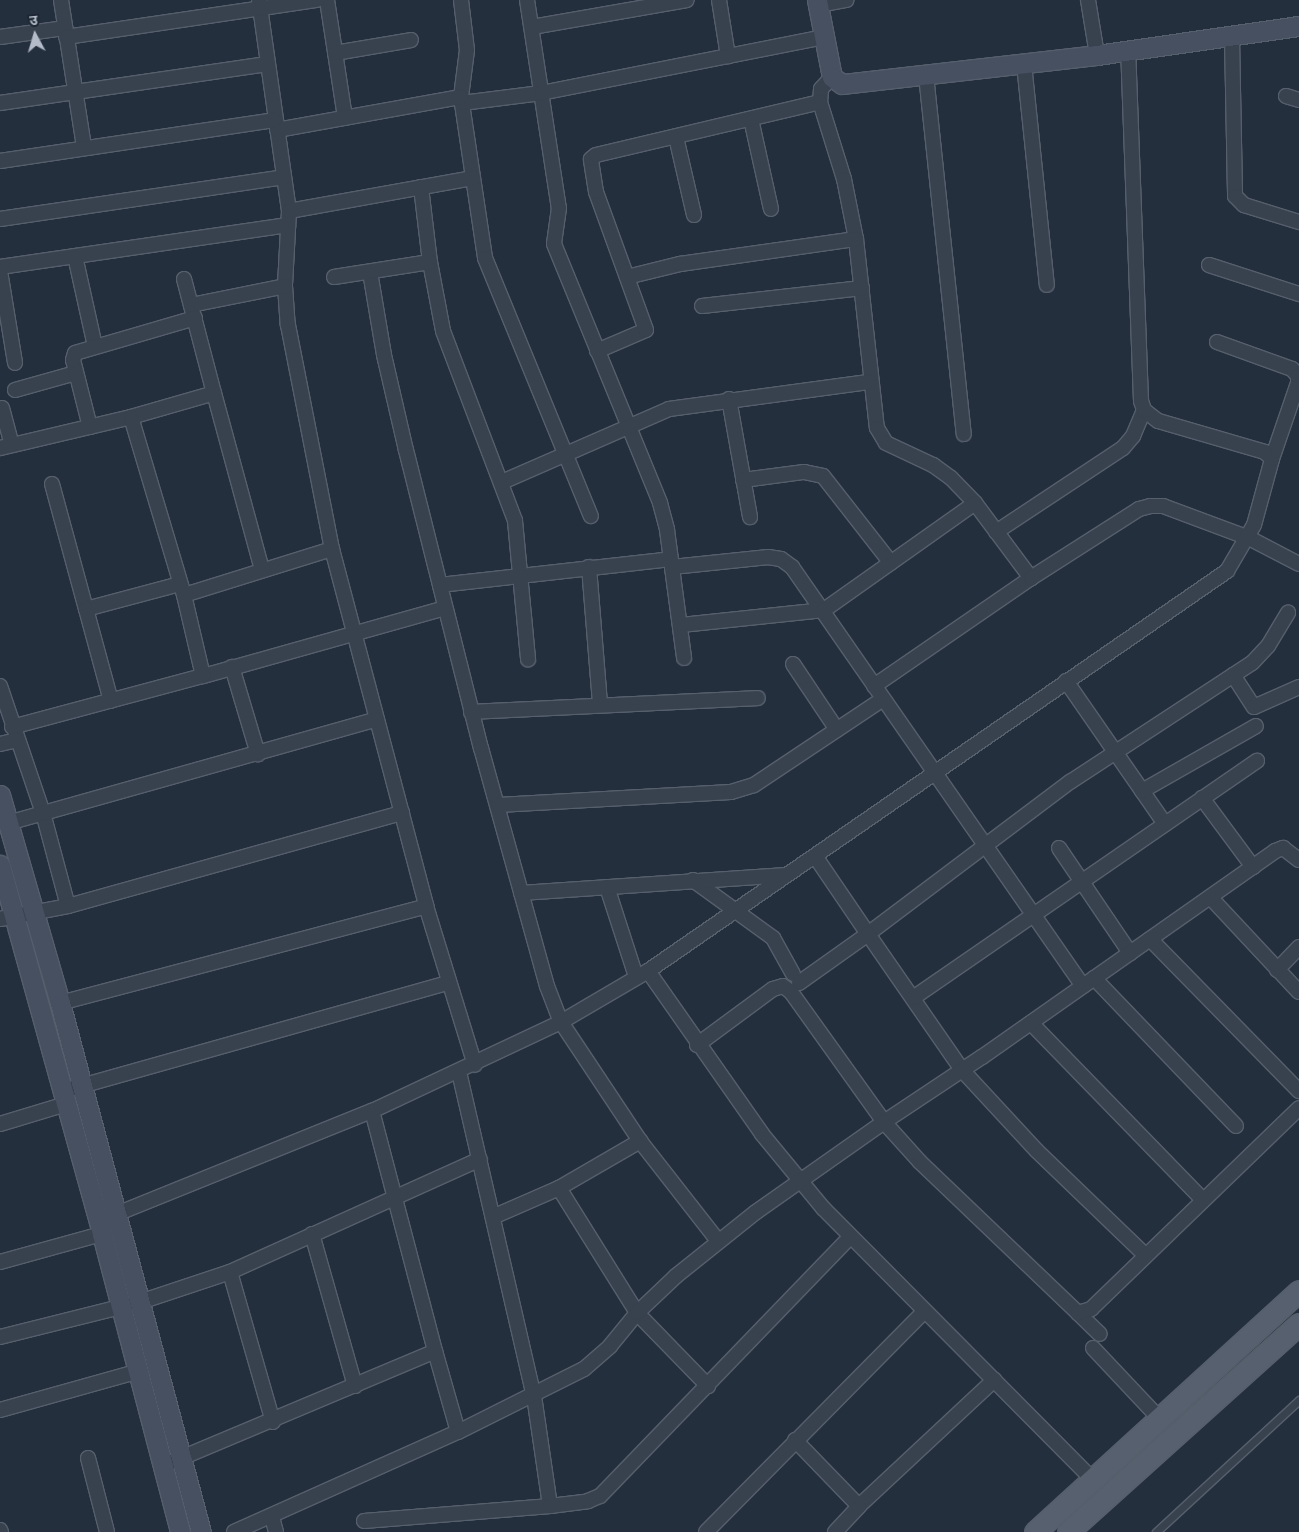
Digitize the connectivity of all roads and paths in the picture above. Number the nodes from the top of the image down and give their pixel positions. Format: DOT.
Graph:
graph roads {
  1 [pos="61,0"];
  2 [pos="317,0"];
  3 [pos="327,0"];
  4 [pos="461,0"];
  5 [pos="527,0"];
  6 [pos="687,0"];
  7 [pos="719,0"];
  8 [pos="847,0"];
  9 [pos="1088,0"];
  10 [pos="817,3"];
  11 [pos="260,4"];
  12 [pos="1299,26"];
  13 [pos="532,27"];
  14 [pos="65,32"];
  15 [pos="0,37"];
  16 [pos="824,37"];
  17 [pos="1232,37"];
  18 [pos="411,40"];
  19 [pos="1128,51"];
  20 [pos="335,52"];
  21 [pos="728,56"];
  22 [pos="1097,56"];
  23 [pos="267,64"];
  24 [pos="1024,64"];
  25 [pos="926,75"];
  26 [pos="832,78"];
  27 [pos="75,91"];
  28 [pos="541,93"];
  29 [pos="461,100"];
  30 [pos="820,102"];
  31 [pos="0,103"];
  32 [pos="345,118"];
  33 [pos="751,119"];
  34 [pos="276,125"];
  35 [pos="676,137"];
  36 [pos="84,148"];
  37 [pos="0,161"];
  38 [pos="284,176"];
  39 [pos="472,178"];
  40 [pos="421,187"];
  41 [pos="771,209"];
  42 [pos="694,215"];
  43 [pos="289,218"];
  44 [pos="0,219"];
  45 [pos="1299,222"];
  46 [pos="856,239"];
  47 [pos="74,256"];
  48 [pos="430,262"];
  49 [pos="1209,265"];
  50 [pos="0,267"];
  51 [pos="0,271"];
  52 [pos="370,272"];
  53 [pos="334,277"];
  54 [pos="627,277"];
  55 [pos="184,279"];
  56 [pos="1047,285"];
  57 [pos="285,286"];
  58 [pos="862,288"];
  59 [pos="1299,294"];
  60 [pos="702,306"];
  61 [pos="193,311"];
  62 [pos="1217,342"];
  63 [pos="95,346"];
  64 [pos="598,351"];
  65 [pos="15,363"];
  66 [pos="76,373"];
  67 [pos="870,382"];
  68 [pos="15,390"];
  69 [pos="214,393"];
  70 [pos="729,399"];
  71 [pos="2,408"];
  72 [pos="1144,410"];
  73 [pos="131,417"];
  74 [pos="90,427"];
  75 [pos="631,427"];
  76 [pos="964,434"];
  77 [pos="6,446"];
  78 [pos="566,456"];
  79 [pos="1272,459"];
  80 [pos="744,480"];
  81 [pos="502,482"];
  82 [pos="52,484"];
  83 [pos="975,503"];
  84 [pos="591,516"];
  85 [pos="750,517"];
  86 [pos="996,532"];
  87 [pos="1249,538"];
  88 [pos="332,549"];
  89 [pos="891,562"];
  90 [pos="672,563"];
  91 [pos="1299,564"];
  92 [pos="589,567"];
  93 [pos="262,570"];
  94 [pos="521,575"];
  95 [pos="1031,578"];
  96 [pos="440,585"];
  97 [pos="182,589"];
  98 [pos="446,608"];
  99 [pos="86,609"];
  100 [pos="824,610"];
  101 [pos="1288,613"];
  102 [pos="681,625"];
  103 [pos="354,631"];
  104 [pos="684,658"];
  105 [pos="528,659"];
  106 [pos="793,664"];
  107 [pos="232,667"];
  108 [pos="1232,675"];
  109 [pos="203,676"];
  110 [pos="1066,681"];
  111 [pos="0,686"];
  112 [pos="874,686"];
  113 [pos="1299,687"];
  114 [pos="758,698"];
  115 [pos="883,699"];
  116 [pos="111,701"];
  117 [pos="600,705"];
  118 [pos="472,712"];
  119 [pos="377,719"];
  120 [pos="1256,726"];
  121 [pos="837,730"];
  122 [pos="15,734"];
  123 [pos="0,744"];
  124 [pos="1114,751"];
  125 [pos="258,754"];
  126 [pos="1257,761"];
  127 [pos="934,773"];
  128 [pos="1142,791"];
  129 [pos="0,795"];
  130 [pos="1202,798"];
  131 [pos="498,804"];
  132 [pos="44,813"];
  133 [pos="402,813"];
  134 [pos="5,818"];
  135 [pos="1165,824"];
  136 [pos="983,845"];
  137 [pos="1059,848"];
  138 [pos="815,856"];
  139 [pos="1299,860"];
  140 [pos="0,864"];
  141 [pos="1253,866"];
  142 [pos="786,875"];
  143 [pos="693,880"];
  144 [pos="1081,882"];
  145 [pos="607,887"];
  146 [pos="521,893"];
  147 [pos="1210,897"];
  148 [pos="68,906"];
  149 [pos="426,906"];
  150 [pos="737,909"];
  151 [pos="34,914"];
  152 [pos="1033,915"];
  153 [pos="8,918"];
  154 [pos="868,934"];
  155 [pos="1150,939"];
  156 [pos="1299,947"];
  157 [pos="1130,952"];
  158 [pos="1277,970"];
  159 [pos="642,974"];
  160 [pos="1089,982"];
  161 [pos="448,983"];
  162 [pos="1299,992"];
  163 [pos="913,998"];
  164 [pos="60,1003"];
  165 [pos="561,1022"];
  166 [pos="1031,1023"];
  167 [pos="697,1045"];
  168 [pos="475,1065"];
  169 [pos="962,1070"];
  170 [pos="459,1072"];
  171 [pos="82,1087"];
  172 [pos="1299,1091"];
  173 [pos="65,1098"];
  174 [pos="1299,1108"];
  175 [pos="372,1111"];
  176 [pos="884,1122"];
  177 [pos="0,1124"];
  178 [pos="1236,1126"];
  179 [pos="640,1141"];
  180 [pos="480,1159"];
  181 [pos="800,1181"];
  182 [pos="559,1188"];
  183 [pos="395,1196"];
  184 [pos="1203,1200"];
  185 [pos="495,1216"];
  186 [pos="106,1223"];
  187 [pos="312,1234"];
  188 [pos="850,1237"];
  189 [pos="718,1241"];
  190 [pos="1145,1255"];
  191 [pos="0,1262"];
  192 [pos="230,1272"];
  193 [pos="1299,1291"];
  194 [pos="140,1302"];
  195 [pos="120,1307"];
  196 [pos="637,1312"];
  197 [pos="924,1312"];
  198 [pos="1078,1313"];
  199 [pos="1299,1324"];
  200 [pos="1100,1334"];
  201 [pos="0,1337"];
  202 [pos="1093,1348"];
  203 [pos="435,1351"];
  204 [pos="136,1372"];
  205 [pos="994,1380"];
  206 [pos="355,1386"];
  207 [pos="708,1386"];
  208 [pos="534,1396"];
  209 [pos="1299,1400"];
  210 [pos="0,1410"];
  211 [pos="1160,1418"];
  212 [pos="273,1422"];
  213 [pos="458,1432"];
  214 [pos="795,1440"];
  215 [pos="88,1458"];
  216 [pos="182,1458"];
  217 [pos="162,1466"];
  218 [pos="1093,1480"];
  219 [pos="550,1506"];
  220 [pos="859,1506"];
  221 [pos="272,1517"];
  222 [pos="364,1520"];
  223 [pos="107,1532"];
  224 [pos="180,1532"];
  225 [pos="201,1532"];
  226 [pos="234,1532"];
  227 [pos="276,1532"];
  228 [pos="706,1532"];
  229 [pos="835,1532"];
  230 [pos="1035,1532"];
  231 [pos="1068,1532"];
  232 [pos="1156,1532"];
  1 -- 14 [label="street"];
  2 -- 11 [label="street"];
  3 -- 20 [label="street"];
  4 -- 29 [label="street"];
  5 -- 13 [label="street"];
  6 -- 13 [label="street"];
  7 -- 21 [label="street"];
  8 -- 10 [label="street"];
  9 -- 22 [label="street"];
  10 -- 16 [label="street"];
  11 -- 14 [label="street"];
  11 -- 23 [label="street"];
  12 -- 17 [label="street"];
  13 -- 28 [label="street"];
  14 -- 15 [label="street"];
  14 -- 27 [label="street"];
  16 -- 21 [label="street"];
  16 -- 26 [label="street"];
  17 -- 19 [label="street"];
  17 -- 45 [label="street"];
  18 -- 20 [label="street"];
  19 -- 22 [label="street"];
  19 -- 72 [label="street"];
  20 -- 32 [label="street"];
  21 -- 28 [label="street"];
  22 -- 24 [label="street"];
  23 -- 27 [label="street"];
  23 -- 34 [label="street"];
  24 -- 25 [label="street"];
  24 -- 56 [label="street"];
  25 -- 26 [label="street"];
  25 -- 76 [label="street"];
  26 -- 30 [label="street"];
  27 -- 31 [label="street"];
  27 -- 36 [label="street"];
  28 -- 29 [label="street"];
  28 -- 64 [label="street"];
  29 -- 32 [label="street"];
  29 -- 39 [label="street"];
  30 -- 33 [label="street"];
  30 -- 46 [label="street"];
  32 -- 34 [label="street"];
  33 -- 35 [label="street"];
  33 -- 41 [label="street"];
  34 -- 36 [label="street"];
  34 -- 38 [label="street"];
  35 -- 42 [label="street"];
  35 -- 54 [label="street"];
  36 -- 37 [label="street"];
  38 -- 43 [label="street"];
  38 -- 44 [label="street"];
  39 -- 40 [label="street"];
  39 -- 78 [label="street"];
  40 -- 43 [label="street"];
  40 -- 48 [label="street"];
  43 -- 47 [label="street"];
  43 -- 57 [label="street"];
  46 -- 54 [label="street"];
  46 -- 58 [label="street"];
  47 -- 50 [label="street"];
  47 -- 63 [label="street"];
  48 -- 52 [label="street"];
  48 -- 81 [label="street"];
  49 -- 59 [label="street"];
  51 -- 65 [label="street"];
  52 -- 53 [label="street"];
  52 -- 96 [label="street"];
  54 -- 64 [label="street"];
  55 -- 61 [label="street"];
  57 -- 61 [label="street"];
  57 -- 88 [label="street"];
  58 -- 60 [label="street"];
  58 -- 67 [label="street"];
  61 -- 63 [label="street"];
  61 -- 69 [label="street"];
  62 -- 79 [label="street"];
  63 -- 66 [label="street"];
  64 -- 75 [label="street"];
  66 -- 68 [label="street"];
  66 -- 74 [label="street"];
  67 -- 70 [label="street"];
  67 -- 83 [label="street"];
  69 -- 73 [label="street"];
  69 -- 93 [label="street"];
  70 -- 75 [label="street"];
  70 -- 80 [label="street"];
  71 -- 77 [label="street"];
  72 -- 79 [label="street"];
  72 -- 86 [label="street"];
  73 -- 74 [label="street"];
  73 -- 97 [label="street"];
  74 -- 77 [label="street"];
  75 -- 78 [label="street"];
  75 -- 90 [label="street"];
  78 -- 81 [label="street"];
  78 -- 84 [label="street"];
  79 -- 87 [label="street"];
  80 -- 85 [label="street"];
  80 -- 89 [label="street"];
  81 -- 94 [label="street"];
  82 -- 99 [label="street"];
  83 -- 86 [label="street"];
  83 -- 89 [label="street"];
  86 -- 95 [label="street"];
  87 -- 91 [label="street"];
  87 -- 95 [label="street"];
  87 -- 110 [label="street"];
  88 -- 93 [label="street"];
  88 -- 103 [label="street"];
  89 -- 100 [label="street"];
  90 -- 92 [label="street"];
  90 -- 100 [label="street"];
  90 -- 102 [label="street"];
  92 -- 94 [label="street"];
  92 -- 117 [label="street"];
  93 -- 97 [label="street"];
  94 -- 96 [label="street"];
  94 -- 105 [label="street"];
  95 -- 112 [label="street"];
  96 -- 98 [label="street"];
  97 -- 99 [label="street"];
  97 -- 109 [label="street"];
  98 -- 103 [label="street"];
  98 -- 118 [label="street"];
  99 -- 116 [label="street"];
  100 -- 102 [label="street"];
  100 -- 112 [label="street"];
  101 -- 108 [label="street"];
  102 -- 104 [label="street"];
  103 -- 107 [label="street"];
  103 -- 119 [label="street"];
  106 -- 121 [label="street"];
  107 -- 109 [label="street"];
  107 -- 125 [label="street"];
  108 -- 113 [label="street"];
  108 -- 124 [label="street"];
  109 -- 116 [label="street"];
  110 -- 124 [label="street"];
  110 -- 127 [label="street"];
  111 -- 122 [label="street"];
  112 -- 115 [label="street"];
  114 -- 117 [label="street"];
  115 -- 121 [label="street"];
  115 -- 127 [label="street"];
  116 -- 122 [label="street"];
  117 -- 118 [label="street"];
  118 -- 131 [label="street"];
  119 -- 125 [label="street"];
  119 -- 133 [label="street"];
  120 -- 128 [label="street"];
  121 -- 131 [label="street"];
  122 -- 123 [label="street"];
  122 -- 132 [label="street"];
  124 -- 128 [label="street"];
  124 -- 136 [label="street"];
  125 -- 132 [label="street"];
  126 -- 130 [label="street"];
  127 -- 136 [label="street"];
  127 -- 138 [label="street"];
  128 -- 135 [label="street"];
  129 -- 134 [label="street"];
  130 -- 135 [label="street"];
  130 -- 141 [label="street"];
  131 -- 146 [label="street"];
  132 -- 134 [label="street"];
  132 -- 148 [label="street"];
  133 -- 148 [label="street"];
  133 -- 149 [label="street"];
  134 -- 151 [label="street"];
  135 -- 144 [label="street"];
  136 -- 152 [label="street"];
  136 -- 154 [label="street"];
  137 -- 144 [label="street"];
  138 -- 142 [label="street"];
  138 -- 154 [label="street"];
  139 -- 141 [label="street"];
  140 -- 153 [label="street"];
  141 -- 147 [label="street"];
  142 -- 143 [label="street"];
  142 -- 150 [label="street"];
  143 -- 145 [label="street"];
  143 -- 150 [label="street"];
  144 -- 152 [label="street"];
  144 -- 157 [label="street"];
  145 -- 146 [label="street"];
  145 -- 159 [label="street"];
  146 -- 165 [label="street"];
  147 -- 155 [label="street"];
  147 -- 158 [label="street"];
  148 -- 151 [label="street"];
  149 -- 161 [label="street"];
  149 -- 164 [label="street"];
  150 -- 154 [label="street"];
  150 -- 159 [label="street"];
  151 -- 153 [label="street"];
  151 -- 164 [label="street"];
  152 -- 160 [label="street"];
  152 -- 163 [label="street"];
  153 -- 173 [label="street"];
  154 -- 163 [label="street"];
  155 -- 157 [label="street"];
  155 -- 172 [label="street"];
  156 -- 158 [label="street"];
  157 -- 160 [label="street"];
  158 -- 162 [label="street"];
  159 -- 165 [label="street"];
  159 -- 167 [label="street"];
  160 -- 166 [label="street"];
  160 -- 178 [label="street"];
  161 -- 168 [label="street"];
  161 -- 171 [label="street"];
  163 -- 169 [label="street"];
  164 -- 171 [label="street"];
  165 -- 168 [label="street"];
  165 -- 179 [label="street"];
  166 -- 169 [label="street"];
  166 -- 184 [label="street"];
  167 -- 176 [label="street"];
  167 -- 181 [label="street"];
  168 -- 170 [label="street"];
  169 -- 176 [label="street"];
  169 -- 190 [label="street"];
  170 -- 175 [label="street"];
  170 -- 180 [label="street"];
  171 -- 173 [label="street"];
  171 -- 186 [label="street"];
  173 -- 177 [label="street"];
  173 -- 186 [label="street"];
  174 -- 184 [label="street"];
  175 -- 183 [label="street"];
  175 -- 186 [label="street"];
  176 -- 181 [label="street"];
  176 -- 198 [label="street"];
  179 -- 182 [label="street"];
  179 -- 189 [label="street"];
  180 -- 183 [label="street"];
  180 -- 185 [label="street"];
  181 -- 188 [label="street"];
  181 -- 189 [label="street"];
  182 -- 185 [label="street"];
  182 -- 196 [label="street"];
  183 -- 187 [label="street"];
  183 -- 203 [label="street"];
  184 -- 190 [label="street"];
  185 -- 208 [label="street"];
  186 -- 191 [label="street"];
  186 -- 194 [label="street"];
  186 -- 195 [label="street"];
  187 -- 192 [label="street"];
  187 -- 206 [label="street"];
  188 -- 197 [label="street"];
  188 -- 207 [label="street"];
  189 -- 196 [label="street"];
  190 -- 198 [label="street"];
  192 -- 194 [label="street"];
  192 -- 212 [label="street"];
  193 -- 211 [label="main road"];
  194 -- 195 [label="street"];
  194 -- 216 [label="street"];
  195 -- 201 [label="street"];
  195 -- 204 [label="street"];
  196 -- 207 [label="street"];
  196 -- 208 [label="street"];
  197 -- 205 [label="street"];
  197 -- 214 [label="street"];
  198 -- 200 [label="street"];
  199 -- 231 [label="main road"];
  202 -- 211 [label="street"];
  203 -- 206 [label="street"];
  203 -- 213 [label="street"];
  204 -- 210 [label="street"];
  204 -- 217 [label="street"];
  205 -- 218 [label="street"];
  205 -- 220 [label="street"];
  206 -- 212 [label="street"];
  207 -- 219 [label="street"];
  208 -- 213 [label="street"];
  208 -- 219 [label="street"];
  209 -- 232 [label="lane"];
  211 -- 218 [label="main road"];
  212 -- 216 [label="street"];
  213 -- 221 [label="street"];
  214 -- 220 [label="street"];
  214 -- 228 [label="street"];
  215 -- 223 [label="street"];
  216 -- 217 [label="street"];
  216 -- 225 [label="street"];
  217 -- 224 [label="street"];
  218 -- 230 [label="main road"];
  219 -- 222 [label="street"];
  220 -- 229 [label="street"];
  221 -- 226 [label="street"];
  221 -- 227 [label="street"];
}
